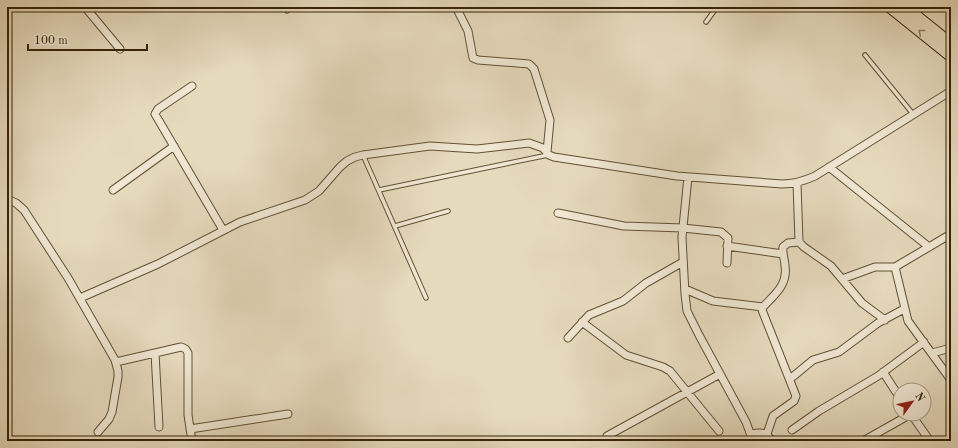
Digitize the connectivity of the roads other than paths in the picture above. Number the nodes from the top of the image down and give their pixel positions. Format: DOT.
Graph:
graph roads {
  1 [pos="86,7"];
  2 [pos="456,7"];
  3 [pos="474,7"];
  4 [pos="717,7"];
  5 [pos="890,7"];
  6 [pos="905,7"];
  7 [pos="706,22"];
  8 [pos="951,44"];
  9 [pos="120,49"];
  10 [pos="865,55"];
  11 [pos="951,56"];
  12 [pos="192,86"];
  13 [pos="951,91"];
  14 [pos="913,115"];
  15 [pos="174,146"];
  16 [pos="548,153"];
  17 [pos="364,155"];
  18 [pos="828,167"];
  19 [pos="688,177"];
  20 [pos="797,183"];
  21 [pos="113,190"];
  22 [pos="379,190"];
  23 [pos="7,199"];
  24 [pos="448,211"];
  25 [pos="558,213"];
  26 [pos="394,226"];
  27 [pos="683,228"];
  28 [pos="223,230"];
  29 [pos="951,234"];
  30 [pos="799,242"];
  31 [pos="727,246"];
  32 [pos="929,247"];
  33 [pos="783,254"];
  34 [pos="683,262"];
  35 [pos="727,263"];
  36 [pos="895,267"];
  37 [pos="842,279"];
  38 [pos="685,289"];
  39 [pos="80,298"];
  40 [pos="426,298"];
  41 [pos="763,307"];
  42 [pos="904,309"];
  43 [pos="885,320"];
  44 [pos="582,322"];
  45 [pos="568,338"];
  46 [pos="924,342"];
  47 [pos="951,348"];
  48 [pos="154,353"];
  49 [pos="932,353"];
  50 [pos="116,362"];
  51 [pos="883,372"];
  52 [pos="720,374"];
  53 [pos="790,379"];
  54 [pos="951,380"];
  55 [pos="892,386"];
  56 [pos="688,391"];
  57 [pos="288,414"];
  58 [pos="897,422"];
  59 [pos="917,422"];
  60 [pos="159,427"];
  61 [pos="190,428"];
  62 [pos="792,430"];
  63 [pos="719,431"];
  64 [pos="98,432"];
  65 [pos="766,434"];
  66 [pos="607,436"];
  67 [pos="752,438"];
  68 [pos="192,441"];
  69 [pos="772,441"];
  70 [pos="863,441"];
  71 [pos="930,441"];
  1 -- 9 [label="street"];
  2 -- 3 [label="street"];
  2 -- 16 [label="street"];
  4 -- 7 [label="lane"];
  11 -- 5 [label="main road, one-way"];
  6 -- 8 [label="main road"];
  10 -- 14 [label="lane"];
  12 -- 15 [label="street"];
  13 -- 14 [label="street"];
  14 -- 18 [label="street"];
  15 -- 21 [label="street"];
  15 -- 28 [label="street"];
  16 -- 17 [label="street"];
  16 -- 19 [label="street"];
  16 -- 22 [label="lane"];
  17 -- 22 [label="lane"];
  17 -- 28 [label="street"];
  18 -- 20 [label="street"];
  18 -- 32 [label="street"];
  19 -- 20 [label="street"];
  19 -- 27 [label="street"];
  20 -- 30 [label="street"];
  22 -- 26 [label="lane"];
  23 -- 39 [label="street"];
  24 -- 26 [label="lane"];
  25 -- 27 [label="street"];
  26 -- 40 [label="lane"];
  27 -- 31 [label="street"];
  27 -- 34 [label="street"];
  28 -- 39 [label="street"];
  29 -- 32 [label="street"];
  30 -- 33 [label="street"];
  30 -- 37 [label="street"];
  31 -- 33 [label="street"];
  31 -- 35 [label="street"];
  32 -- 36 [label="street"];
  33 -- 41 [label="street"];
  34 -- 38 [label="street"];
  34 -- 44 [label="street"];
  36 -- 37 [label="street"];
  36 -- 42 [label="street"];
  37 -- 43 [label="street"];
  38 -- 41 [label="street"];
  38 -- 52 [label="street"];
  39 -- 50 [label="street"];
  41 -- 53 [label="street"];
  42 -- 43 [label="street"];
  42 -- 46 [label="street"];
  43 -- 53 [label="street"];
  44 -- 45 [label="street"];
  44 -- 56 [label="street"];
  46 -- 49 [label="street"];
  46 -- 51 [label="street"];
  47 -- 49 [label="street"];
  48 -- 50 [label="street"];
  48 -- 60 [label="street"];
  48 -- 61 [label="street"];
  49 -- 54 [label="street"];
  50 -- 64 [label="street"];
  51 -- 55 [label="street"];
  51 -- 62 [label="street"];
  52 -- 56 [label="street"];
  52 -- 67 [label="street"];
  53 -- 65 [label="street"];
  56 -- 63 [label="street"];
  56 -- 66 [label="street"];
  57 -- 61 [label="street"];
  58 -- 70 [label="street"];
  59 -- 71 [label="street"];
  61 -- 68 [label="street"];
  65 -- 67 [label="street"];
  65 -- 69 [label="street"];
}
